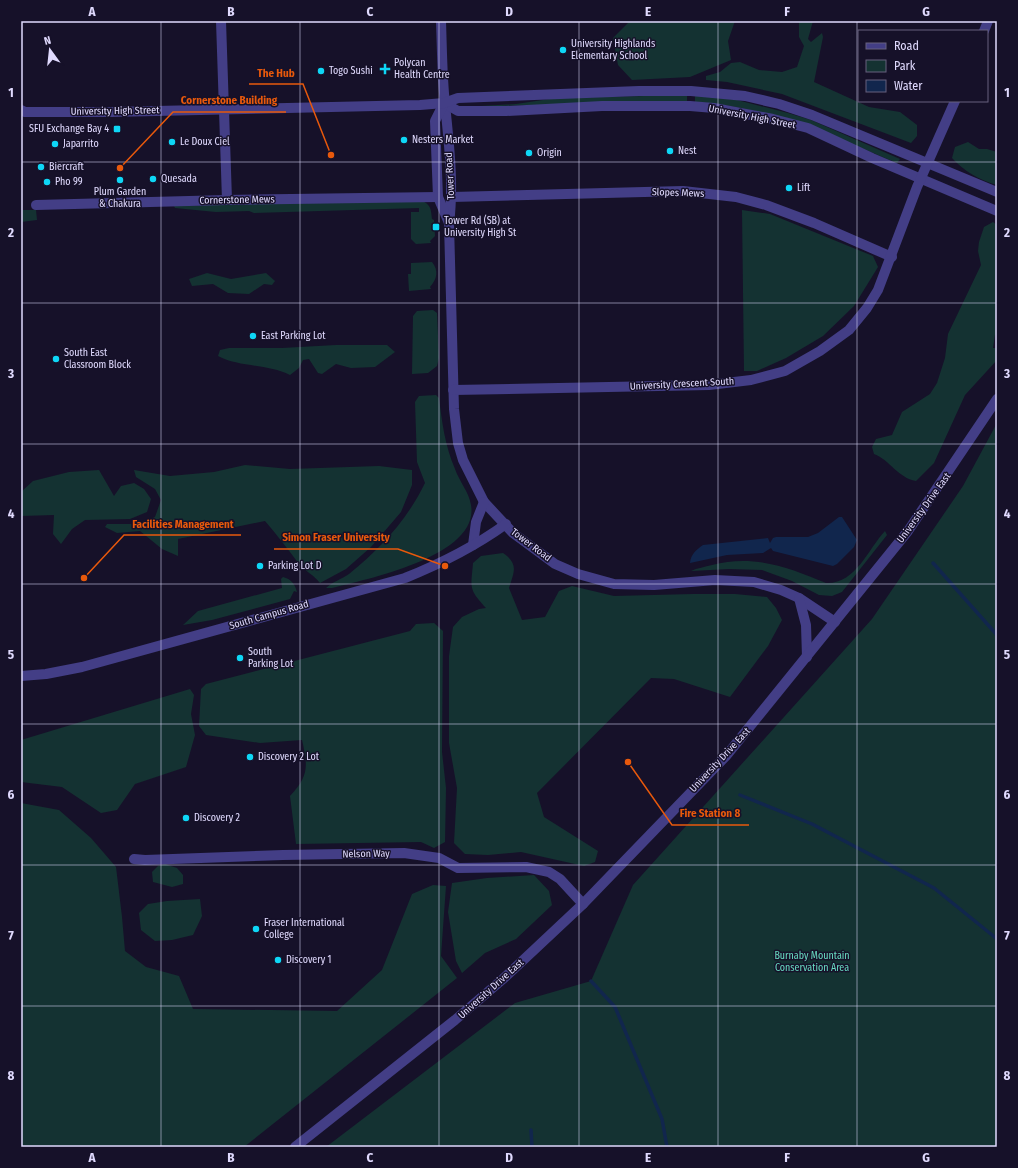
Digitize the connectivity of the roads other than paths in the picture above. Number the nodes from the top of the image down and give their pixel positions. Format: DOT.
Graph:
graph roads {
  1 [pos="221,21"];
  2 [pos="441,21"];
  3 [pos="955,102"];
  4 [pos="444,104"];
  5 [pos="224,109"];
  6 [pos="23,111"];
  7 [pos="928,164"];
  8 [pos="922,178"];
  9 [pos="997,192"];
  10 [pos="438,197"];
  11 [pos="452,197"];
  12 [pos="227,200"];
  13 [pos="36,205"];
  14 [pos="997,211"];
  15 [pos="449,224"];
  16 [pos="892,257"];
  17 [pos="453,390"];
  18 [pos="997,399"];
  19 [pos="484,502"];
  20 [pos="506,524"];
  21 [pos="473,545"];
  22 [pos="799,598"];
  23 [pos="836,622"];
  24 [pos="807,657"];
  25 [pos="21,676"];
  26 [pos="134,859"];
  27 [pos="583,904"];
  28 [pos="295,1147"];
  1 -- 5 [label="street"];
  2 -- 4 [label="street, Tower Road"];
  3 -- 7 [label="street, University Crescent South"];
  4 -- 5 [label="street, University High Street"];
  4 -- 7 [label="street, University High Street"];
  4 -- 8 [label="street, University High Street"];
  4 -- 10 [label="street, Tower Road"];
  4 -- 11 [label="street, Tower Road"];
  5 -- 6 [label="street, University High Street"];
  5 -- 12 [label="street"];
  7 -- 8 [label="street, University Crescent South"];
  7 -- 9 [label="street, University High Street"];
  8 -- 14 [label="street, University High Street"];
  8 -- 16 [label="street, University Crescent South"];
  10 -- 12 [label="street, Cornerstone Mews"];
  10 -- 15 [label="street, Tower Road"];
  11 -- 15 [label="street, Tower Road"];
  11 -- 16 [label="street, Slopes Mews"];
  12 -- 13 [label="street, Cornerstone Mews"];
  15 -- 17 [label="street, Tower Road"];
  16 -- 17 [label="street, University Crescent South"];
  17 -- 19 [label="street, Tower Road"];
  18 -- 23 [label="street, University Drive East"];
  19 -- 20 [label="street, Tower Road"];
  19 -- 21 [label="street"];
  20 -- 21 [label="street, South Campus Road"];
  20 -- 22 [label="street, Tower Road"];
  21 -- 25 [label="street, South Campus Road"];
  22 -- 23 [label="street, Tower Road"];
  22 -- 24 [label="street"];
  23 -- 24 [label="street, University Drive East"];
  24 -- 27 [label="street, University Drive East"];
  26 -- 27 [label="street, Nelson Way"];
  27 -- 28 [label="street, University Drive East"];
}
